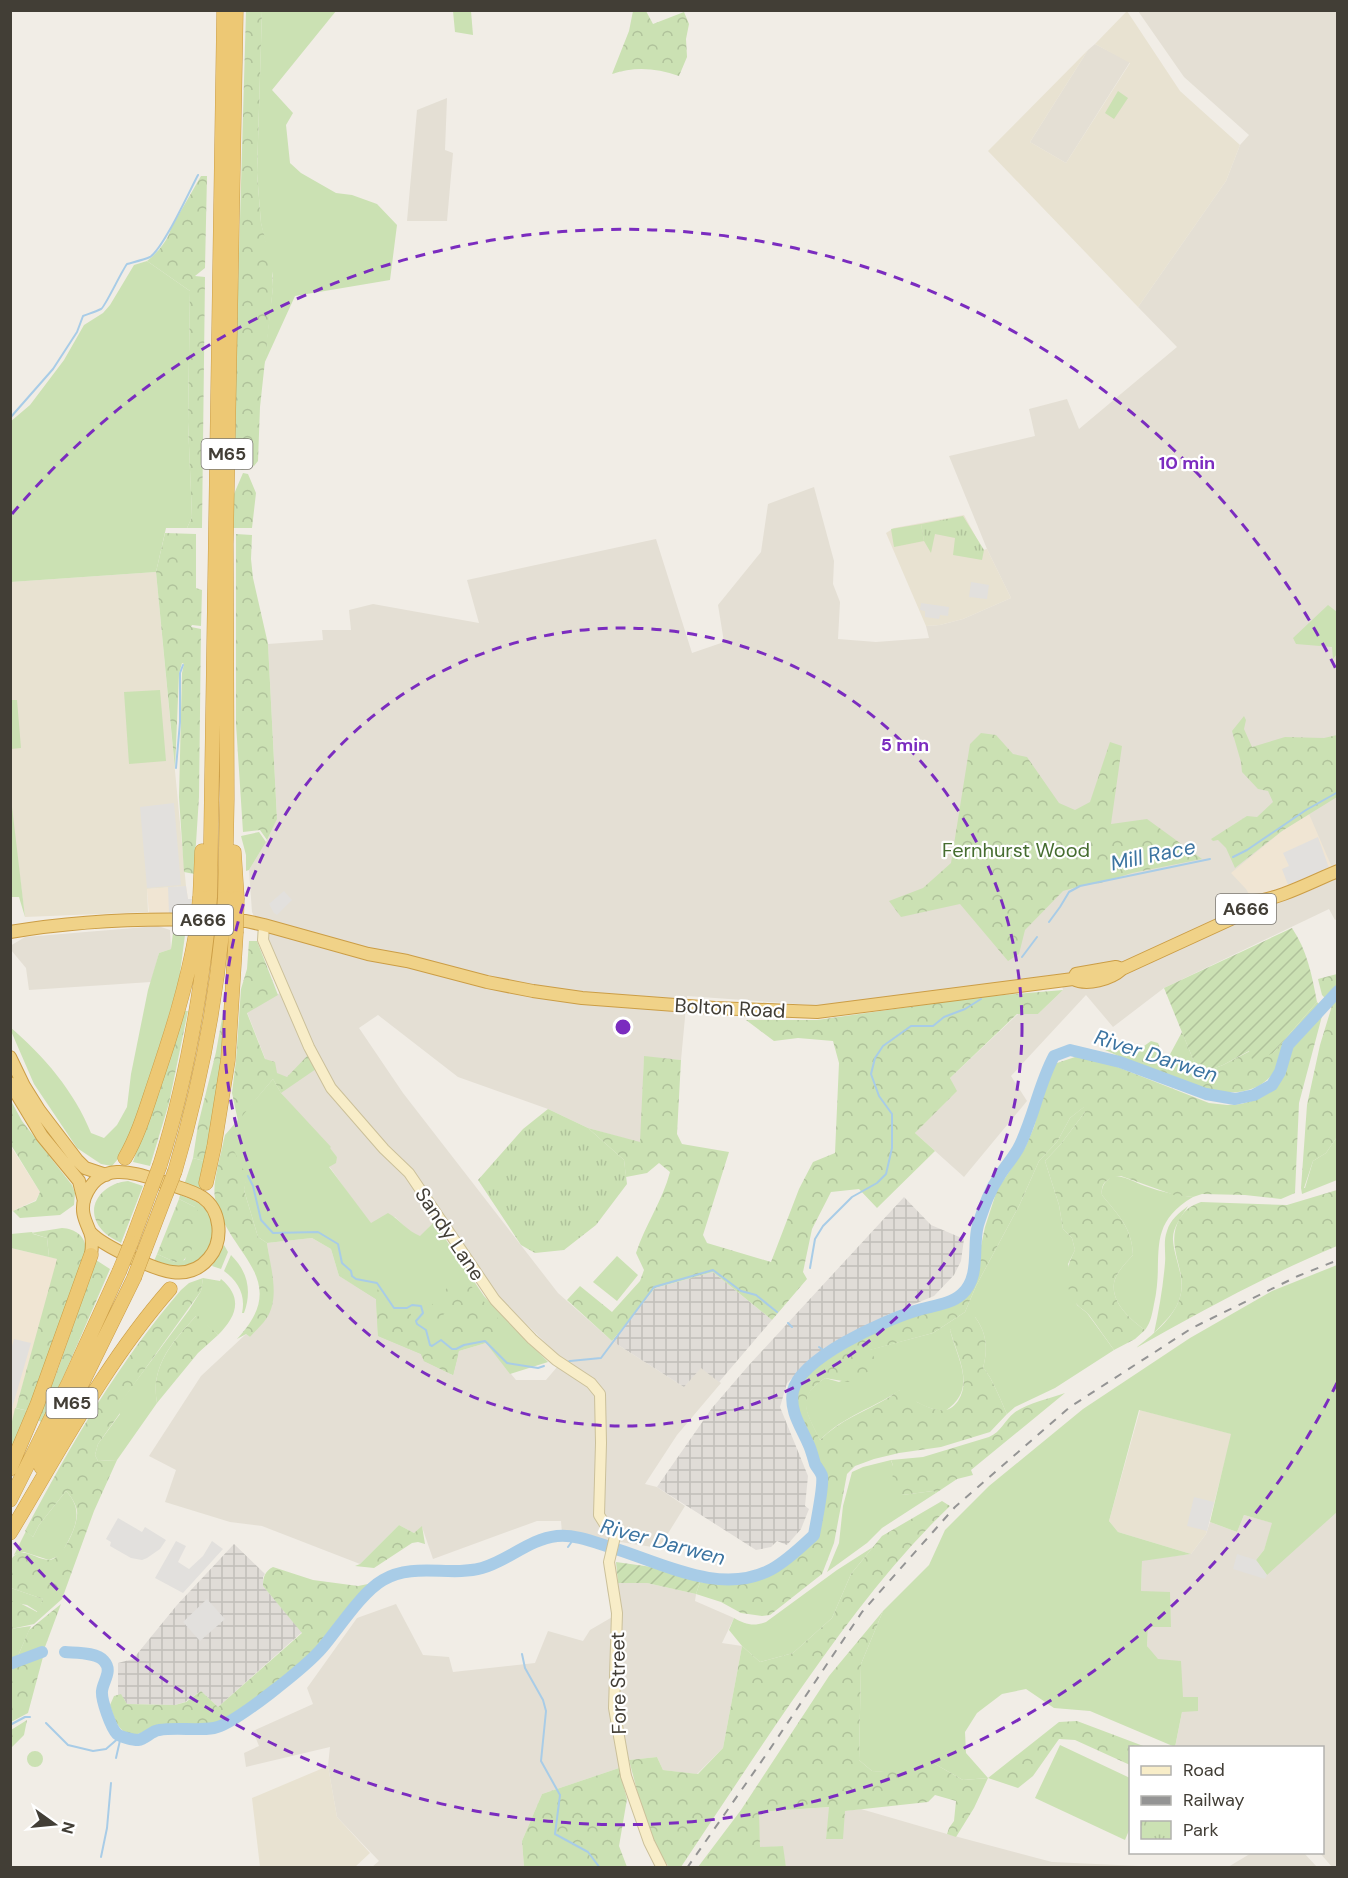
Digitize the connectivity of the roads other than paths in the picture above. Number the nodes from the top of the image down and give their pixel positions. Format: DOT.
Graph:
graph roads {
  1 [pos="224,10"];
  2 [pos="236,10"];
  3 [pos="1338,871"];
  4 [pos="264,925"];
  5 [pos="11,932"];
  6 [pos="201,933"];
  7 [pos="229,933"];
  8 [pos="10,1057"];
  9 [pos="10,1083"];
  10 [pos="125,1158"];
  11 [pos="109,1173"];
  12 [pos="206,1183"];
  13 [pos="84,1201"];
  14 [pos="208,1202"];
  15 [pos="91,1233"];
  16 [pos="91,1255"];
  17 [pos="190,1271"];
  18 [pos="170,1289"];
  19 [pos="10,1469"];
  20 [pos="10,1500"];
  21 [pos="617,1528"];
  22 [pos="10,1531"];
  23 [pos="663,1868"];
  1 -- 6 [label="highway, M65, bridge"];
  2 -- 7 [label="highway, M65, bridge"];
  3 -- 4 [label="highway, Bolton Road / A666"];
  4 -- 5 [label="highway, A666"];
  4 -- 21 [label="main road, Sandy Lane"];
  6 -- 10 [label="highway, M65"];
  6 -- 20 [label="highway, M65, bridge"];
  7 -- 12 [label="highway"];
  7 -- 22 [label="highway, M65, bridge"];
  8 -- 11 [label="highway"];
  9 -- 13 [label="highway"];
  10 -- 11 [label="highway"];
  11 -- 13 [label="highway"];
  11 -- 14 [label="highway"];
  12 -- 14 [label="highway"];
  13 -- 15 [label="highway"];
  14 -- 17 [label="highway"];
  15 -- 16 [label="highway"];
  15 -- 17 [label="highway"];
  16 -- 19 [label="highway, M65"];
  17 -- 18 [label="highway"];
  18 -- 22 [label="highway, M65"];
  21 -- 23 [label="main road, Fore Street"];
}
